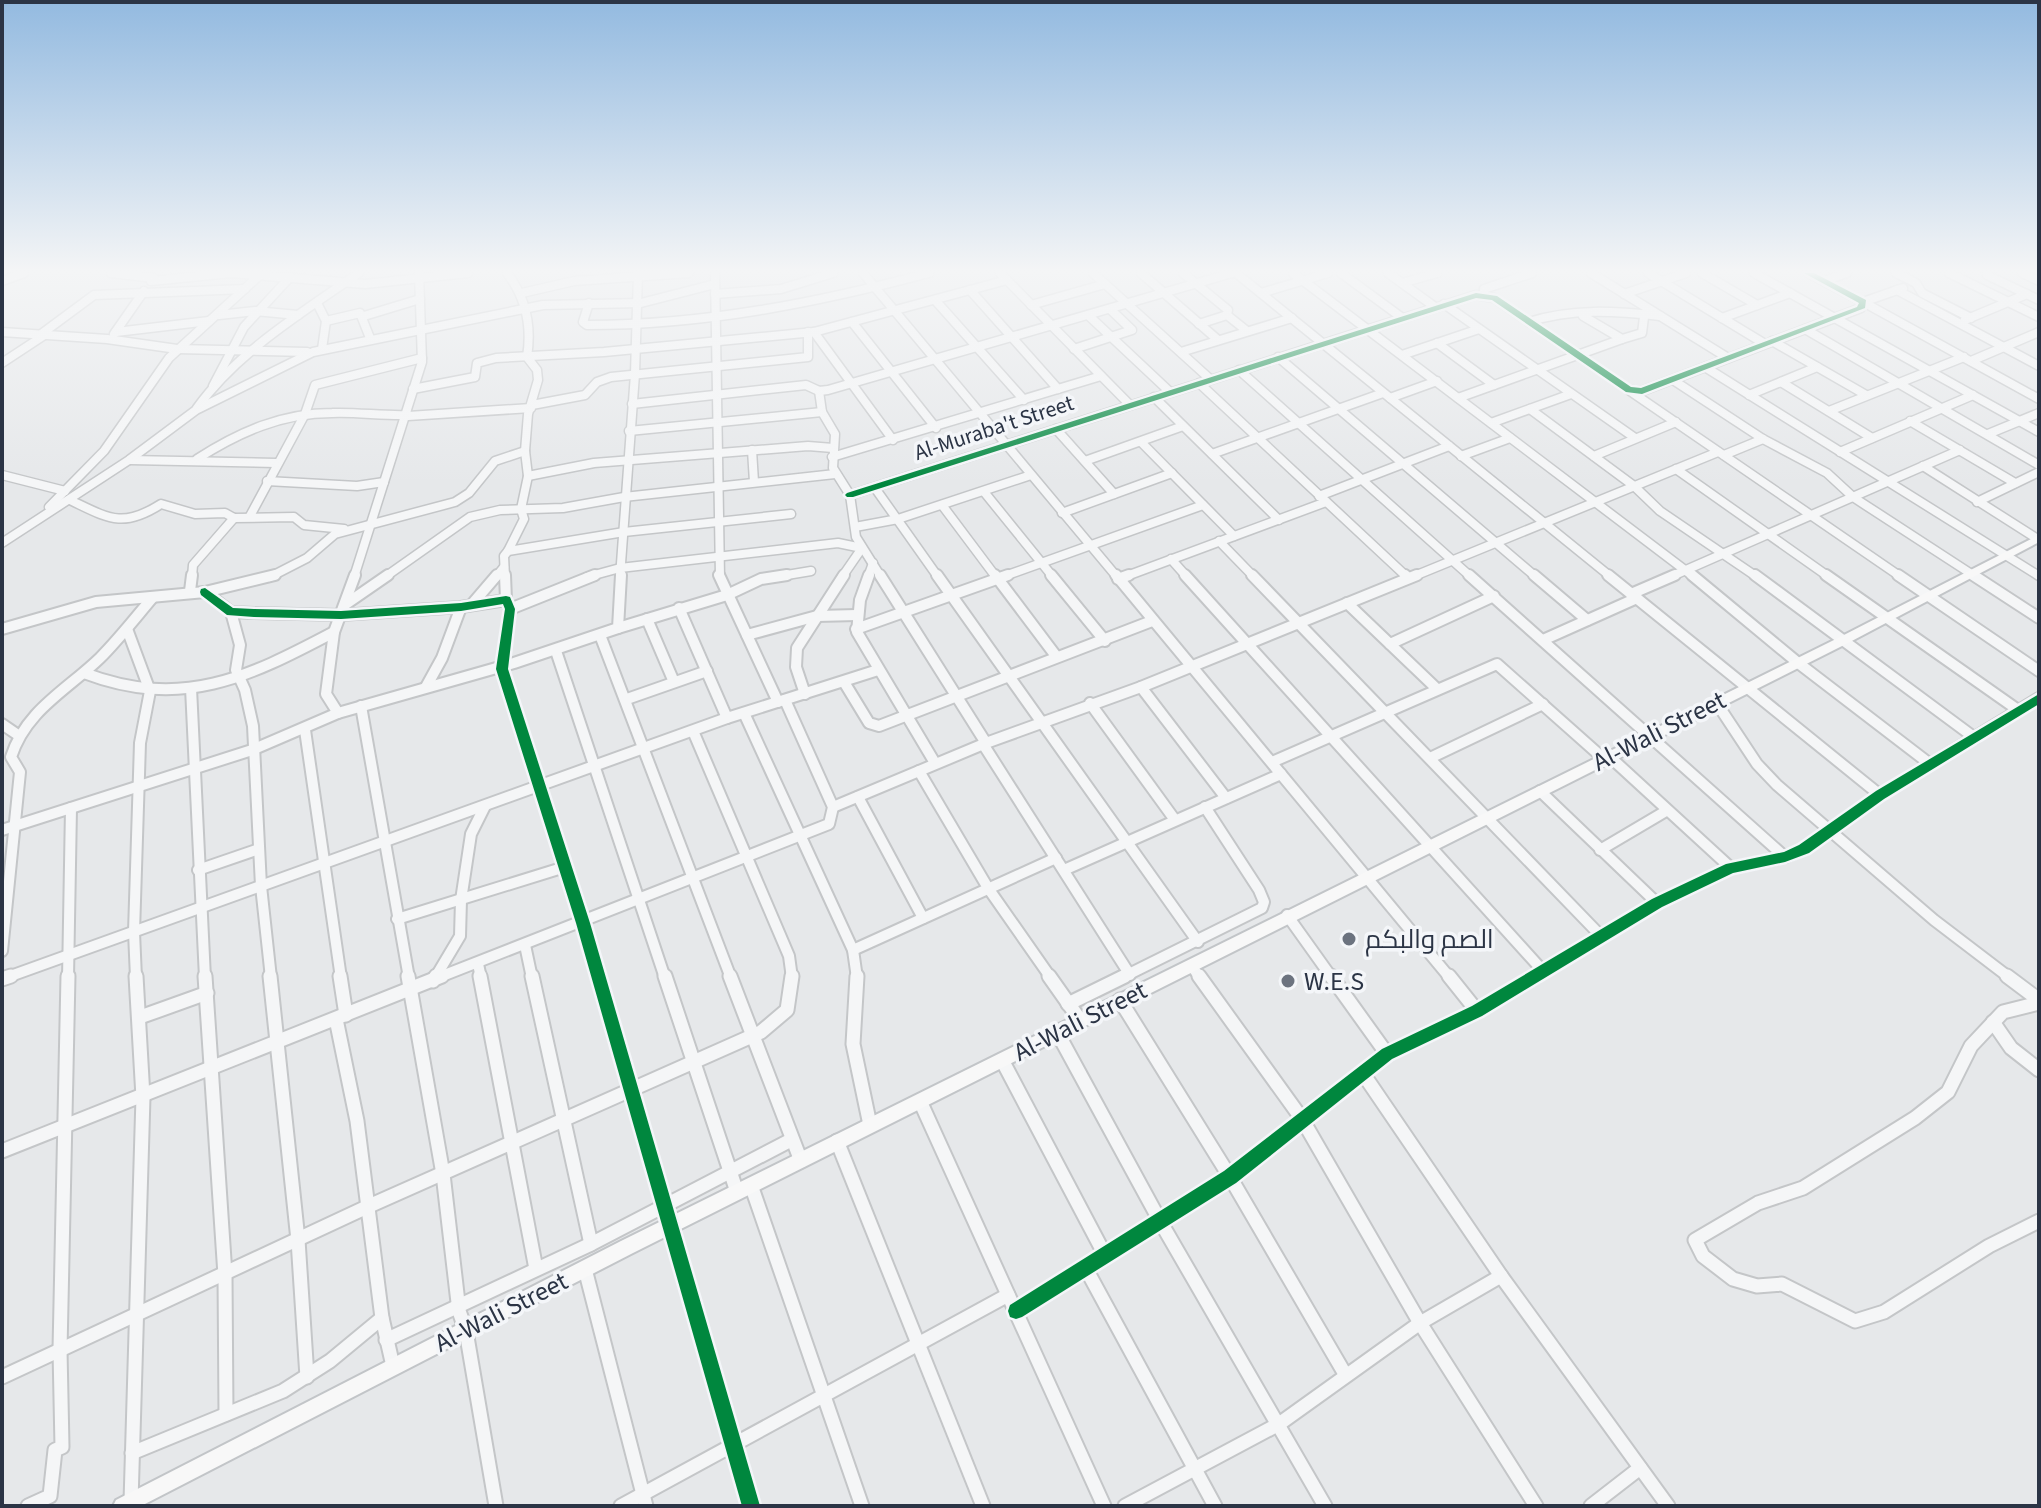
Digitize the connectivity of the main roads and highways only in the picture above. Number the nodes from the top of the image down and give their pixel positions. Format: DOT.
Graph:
graph roads {
  1 [pos="2038,539"];
  2 [pos="127,1504"];
  1 -- 2 [label="main road, Al-Wali Street"];
}
